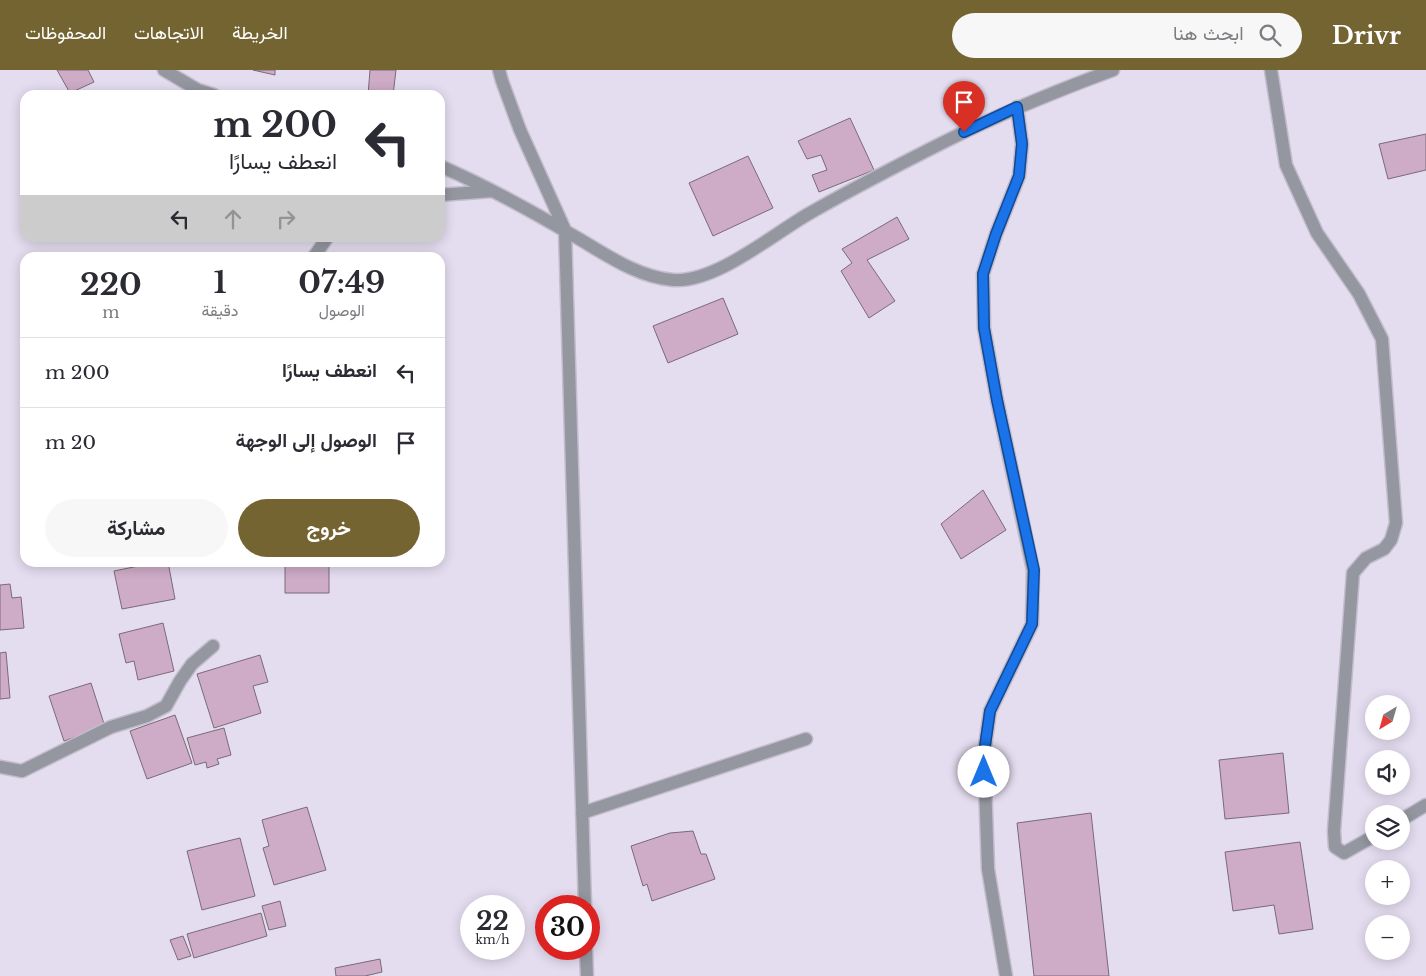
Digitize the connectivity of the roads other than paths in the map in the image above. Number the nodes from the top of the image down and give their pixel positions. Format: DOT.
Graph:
graph roads {
  1 [pos="164,70"];
  2 [pos="499,70"];
  3 [pos="1113,70"];
  4 [pos="1271,70"];
  5 [pos="198,90"];
  6 [pos="1017,107"];
  7 [pos="445,168"];
  8 [pos="492,191"];
  9 [pos="445,195"];
  10 [pos="565,230"];
  11 [pos="213,646"];
  12 [pos="806,739"];
  13 [pos="0,767"];
  14 [pos="1426,806"];
  15 [pos="582,813"];
  16 [pos="1410,815"];
  17 [pos="1365,841"];
  18 [pos="584,895"];
  19 [pos="586,960"];
  20 [pos="587,976"];
  21 [pos="1006,976"];
  1 -- 5 [label="street"];
  2 -- 10 [label="street"];
  3 -- 6 [label="street"];
  4 -- 17 [label="street"];
  6 -- 10 [label="street"];
  6 -- 21 [label="street"];
  7 -- 8 [label="street"];
  8 -- 9 [label="street"];
  8 -- 10 [label="street"];
  10 -- 15 [label="street"];
  11 -- 13 [label="street"];
  12 -- 15 [label="street"];
  14 -- 16 [label="street"];
  15 -- 18 [label="street"];
  19 -- 20 [label="street"];
}
